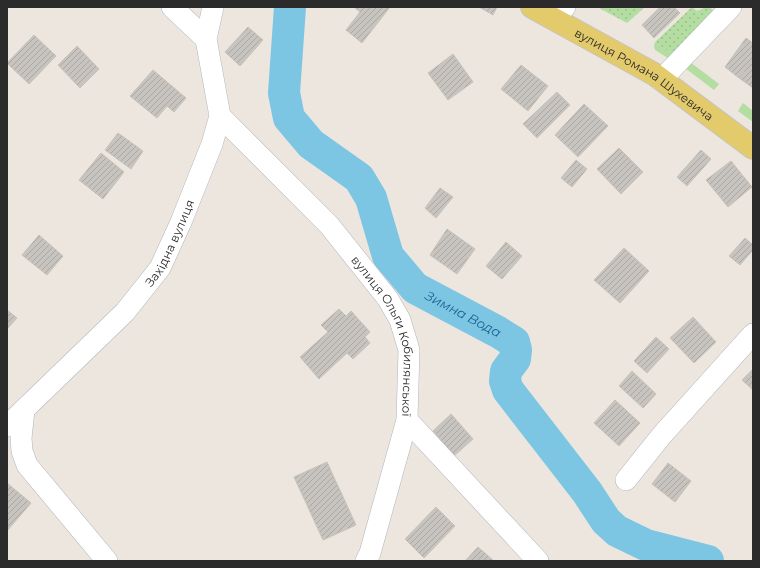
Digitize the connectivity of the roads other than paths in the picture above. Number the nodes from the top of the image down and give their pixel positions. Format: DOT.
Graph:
graph roads {
  1 [pos="172,7"];
  2 [pos="213,7"];
  3 [pos="532,7"];
  4 [pos="731,7"];
  5 [pos="559,13"];
  6 [pos="206,39"];
  7 [pos="661,80"];
  8 [pos="220,116"];
  9 [pos="751,142"];
  10 [pos="753,334"];
  11 [pos="24,410"];
  12 [pos="407,420"];
  13 [pos="7,426"];
  14 [pos="626,480"];
  15 [pos="107,561"];
  16 [pos="366,561"];
  17 [pos="538,561"];
  1 -- 6 [label="street"];
  2 -- 6 [label="street, Західна вулиця"];
  3 -- 5 [label="main road, вулиця Романа Шухевича"];
  4 -- 7 [label="street"];
  5 -- 7 [label="main road, вулиця Романа Шухевича"];
  6 -- 8 [label="street, Західна вулиця"];
  7 -- 9 [label="main road, вулиця Романа Шухевича"];
  8 -- 11 [label="street, Західна вулиця"];
  8 -- 12 [label="street, вулиця Ольги Кобилянської"];
  10 -- 14 [label="street"];
  11 -- 13 [label="street, Західна вулиця"];
  11 -- 15 [label="street"];
  12 -- 16 [label="street"];
  12 -- 17 [label="street, вулиця Ольги Кобилянської"];
}
